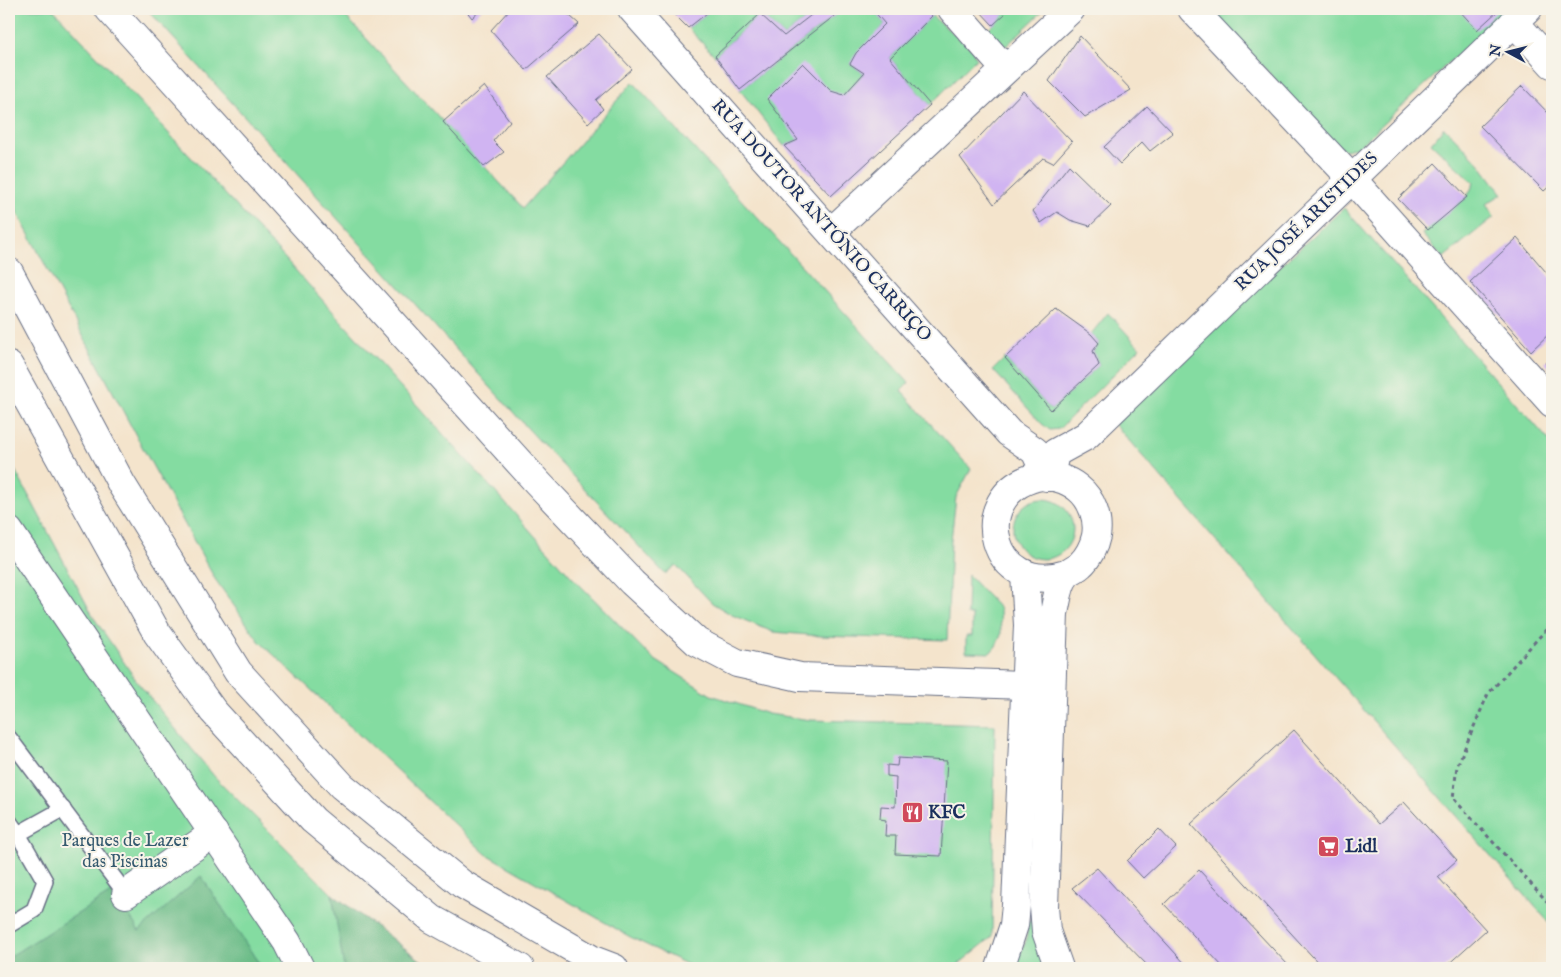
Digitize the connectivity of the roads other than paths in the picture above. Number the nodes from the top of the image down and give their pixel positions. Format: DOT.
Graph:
graph roads {
  1 [pos="109,9"];
  2 [pos="632,9"];
  3 [pos="952,9"];
  4 [pos="1071,9"];
  5 [pos="1192,9"];
  6 [pos="1521,16"];
  7 [pos="1552,64"];
  8 [pos="1006,70"];
  9 [pos="1352,180"];
  10 [pos="832,232"];
  11 [pos="9,272"];
  12 [pos="9,366"];
  13 [pos="1552,403"];
  14 [pos="1010,434"];
  15 [pos="1057,480"];
  16 [pos="1013,488"];
  17 [pos="9,531"];
  18 [pos="1025,574"];
  19 [pos="1066,574"];
  20 [pos="1025,685"];
  21 [pos="9,738"];
  22 [pos="63,809"];
  23 [pos="9,821"];
  24 [pos="214,833"];
  25 [pos="18,834"];
  26 [pos="126,894"];
  27 [pos="9,925"];
  28 [pos="300,968"];
  29 [pos="520,968"];
  30 [pos="614,968"];
  31 [pos="1000,968"];
  32 [pos="1059,968"];
  1 -- 20 [label="street"];
  2 -- 10 [label="street, RUA DOUTOR ANTÓNIO CARRIÇO"];
  3 -- 8 [label="street"];
  4 -- 8 [label="street"];
  5 -- 9 [label="street"];
  6 -- 7 [label="street"];
  6 -- 9 [label="street, RUA JOSÉ ARISTIDES"];
  8 -- 10 [label="street"];
  9 -- 13 [label="street"];
  9 -- 15 [label="street, RUA JOSÉ ARISTIDES"];
  10 -- 14 [label="street, RUA DOUTOR ANTÓNIO CARRIÇO"];
  11 -- 30 [label="street"];
  12 -- 29 [label="street"];
  14 -- 15 [label="street, RUA DOUTOR ANTÓNIO CARRIÇO"];
  14 -- 16 [label="street"];
  15 -- 16 [label="street"];
  15 -- 19 [label="street"];
  16 -- 18 [label="street"];
  17 -- 24 [label="street"];
  18 -- 19 [label="street"];
  18 -- 20 [label="street"];
  19 -- 32 [label="street"];
  20 -- 31 [label="street"];
  21 -- 22 [label="lane"];
  22 -- 25 [label="lane"];
  22 -- 26 [label="lane"];
  23 -- 25 [label="lane"];
  24 -- 26 [label="street"];
  24 -- 28 [label="street"];
  25 -- 27 [label="lane"];
}
